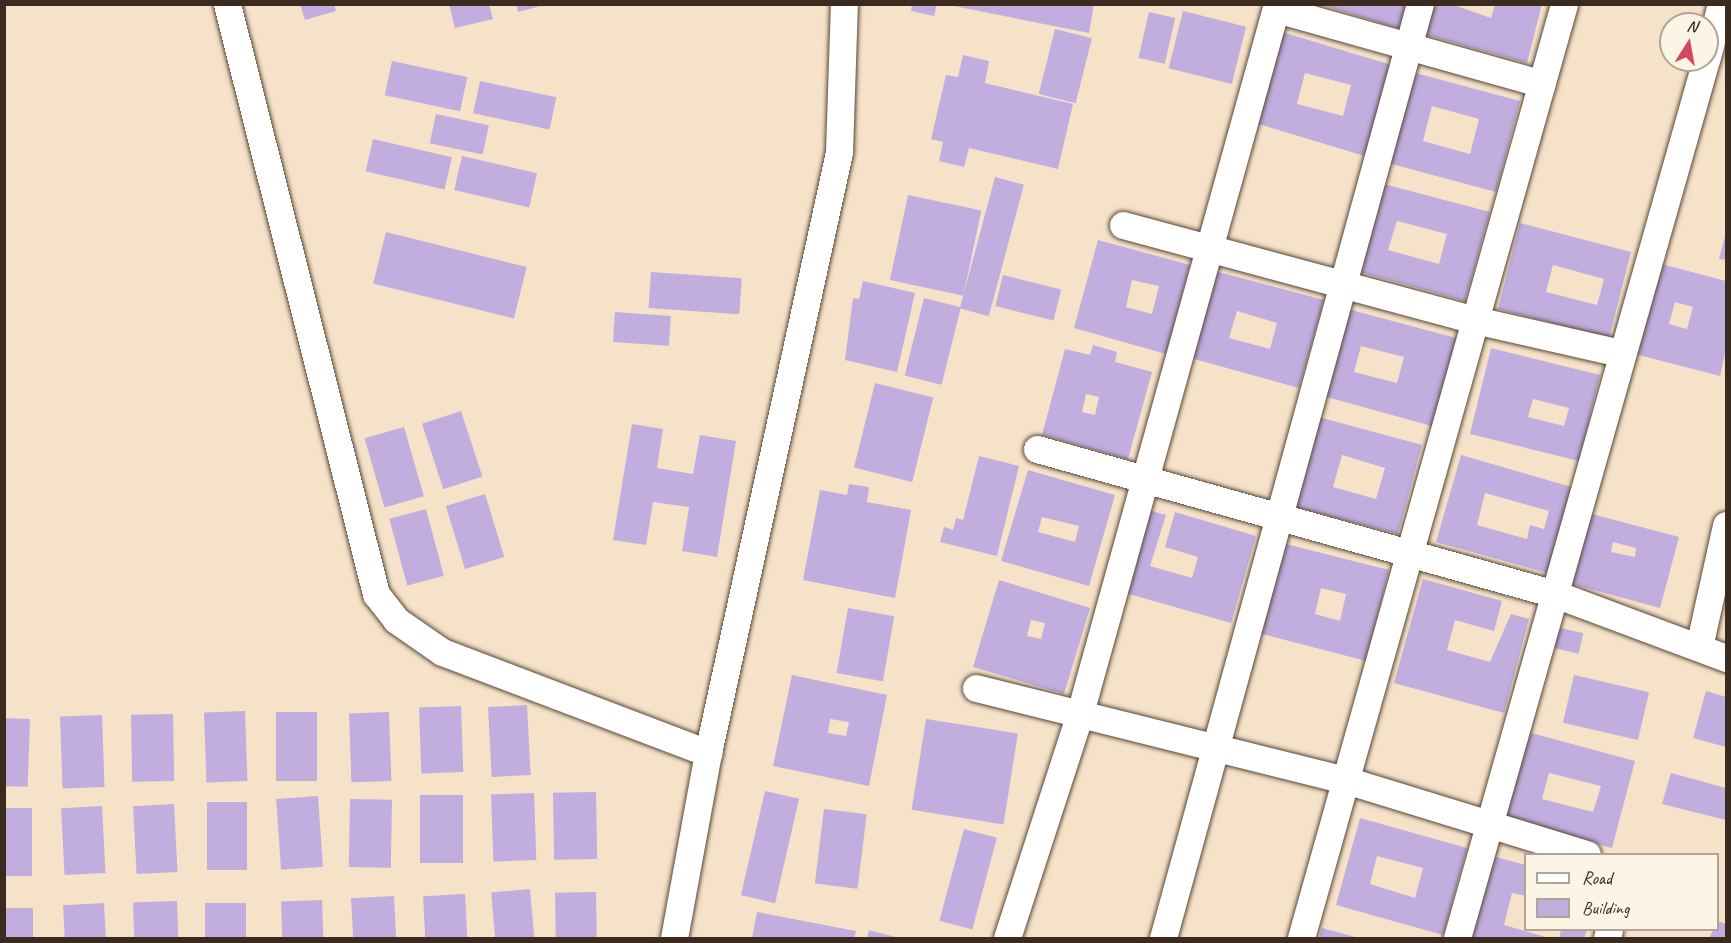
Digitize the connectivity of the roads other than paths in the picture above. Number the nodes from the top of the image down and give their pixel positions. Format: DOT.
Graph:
graph roads {
  1 [pos="227,4"];
  2 [pos="844,4"];
  3 [pos="1420,4"];
  4 [pos="1564,4"];
  5 [pos="1276,7"];
  6 [pos="1408,46"];
  7 [pos="1703,72"];
  8 [pos="1542,84"];
  9 [pos="1123,225"];
  10 [pos="1212,249"];
  11 [pos="1340,284"];
  12 [pos="1475,320"];
  13 [pos="1620,352"];
  14 [pos="1037,448"];
  15 [pos="1145,478"];
  16 [pos="1276,514"];
  17 [pos="1726,525"];
  18 [pos="1410,551"];
  19 [pos="1555,594"];
  20 [pos="1699,647"];
  21 [pos="1726,658"];
  22 [pos="976,688"];
  23 [pos="1080,713"];
  24 [pos="1217,746"];
  25 [pos="708,753"];
  26 [pos="1346,780"];
  27 [pos="1490,822"];
  28 [pos="1581,853"];
  29 [pos="674,939"];
  30 [pos="1007,939"];
  31 [pos="1163,939"];
  32 [pos="1301,939"];
  33 [pos="1457,939"];
  1 -- 25 [label="street"];
  2 -- 25 [label="street"];
  3 -- 6 [label="street"];
  4 -- 8 [label="street"];
  5 -- 6 [label="street"];
  5 -- 10 [label="street"];
  6 -- 8 [label="street"];
  6 -- 11 [label="street"];
  7 -- 13 [label="street"];
  8 -- 12 [label="street"];
  9 -- 10 [label="street"];
  10 -- 11 [label="street"];
  10 -- 15 [label="street"];
  11 -- 12 [label="street"];
  11 -- 16 [label="street"];
  12 -- 13 [label="street"];
  12 -- 18 [label="street"];
  13 -- 19 [label="street"];
  14 -- 15 [label="street"];
  15 -- 16 [label="street"];
  15 -- 23 [label="street"];
  16 -- 18 [label="street"];
  16 -- 24 [label="street"];
  17 -- 20 [label="street"];
  18 -- 19 [label="street"];
  18 -- 26 [label="street"];
  19 -- 20 [label="street"];
  19 -- 27 [label="street"];
  20 -- 21 [label="street"];
  22 -- 23 [label="street"];
  23 -- 24 [label="street"];
  23 -- 30 [label="street"];
  24 -- 26 [label="street"];
  24 -- 31 [label="street"];
  25 -- 29 [label="street"];
  26 -- 27 [label="street"];
  26 -- 32 [label="street"];
  27 -- 28 [label="street"];
  27 -- 33 [label="street"];
}
